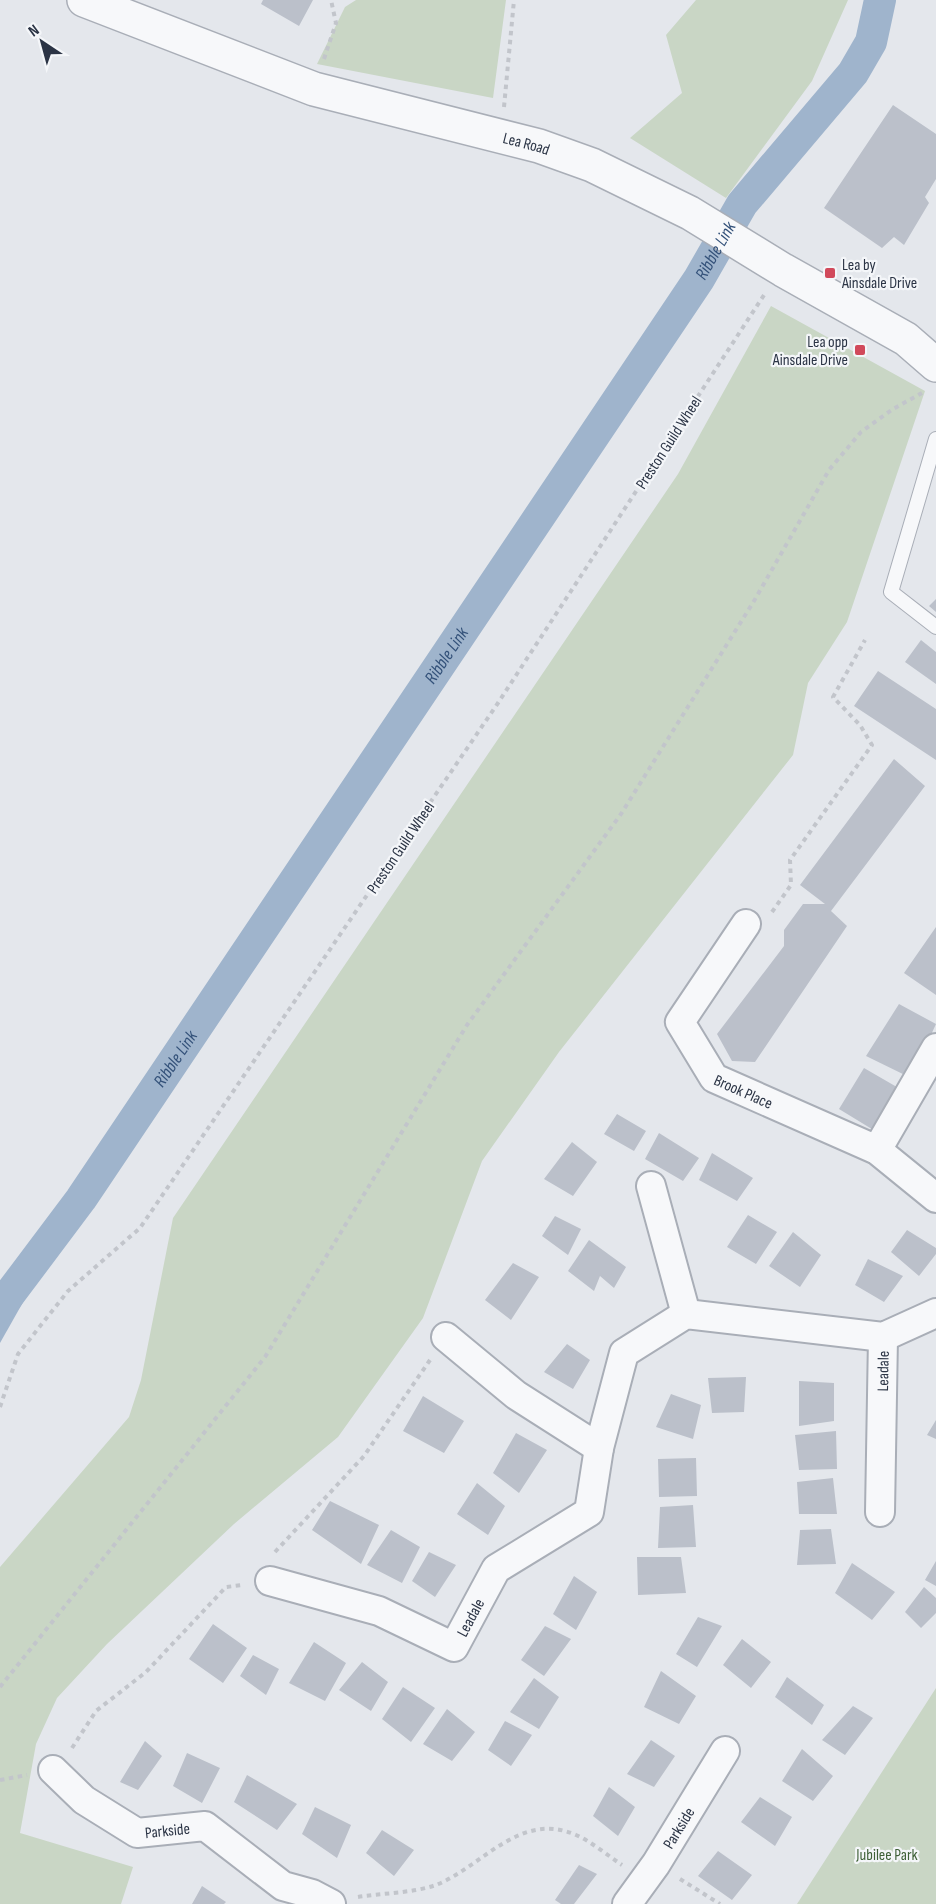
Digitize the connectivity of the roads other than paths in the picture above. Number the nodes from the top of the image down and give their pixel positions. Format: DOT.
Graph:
graph roads {
  1 [pos="84,0"];
  2 [pos="930,378"];
  3 [pos="936,439"];
  4 [pos="936,627"];
  5 [pos="746,924"];
  6 [pos="936,1048"];
  7 [pos="877,1150"];
  8 [pos="651,1186"];
  9 [pos="936,1198"];
  10 [pos="936,1313"];
  11 [pos="686,1314"];
  12 [pos="446,1337"];
  13 [pos="883,1337"];
  14 [pos="599,1448"];
  15 [pos="880,1512"];
  16 [pos="270,1581"];
  17 [pos="725,1751"];
  18 [pos="53,1770"];
  19 [pos="278,1895"];
  20 [pos="339,1901"];
  21 [pos="627,1904"];
  1 -- 2 [label="street, Lea Road"];
  3 -- 4 [label="lane"];
  5 -- 7 [label="street, Brook Place"];
  6 -- 7 [label="street"];
  7 -- 9 [label="street"];
  8 -- 11 [label="street"];
  10 -- 13 [label="street, Leadale"];
  11 -- 13 [label="street, Leadale"];
  11 -- 14 [label="street, Leadale"];
  12 -- 14 [label="street"];
  13 -- 15 [label="street, Leadale"];
  14 -- 16 [label="street, Leadale"];
  17 -- 21 [label="street, Parkside"];
  18 -- 19 [label="street, Parkside"];
  19 -- 20 [label="street, Parkside"];
}
